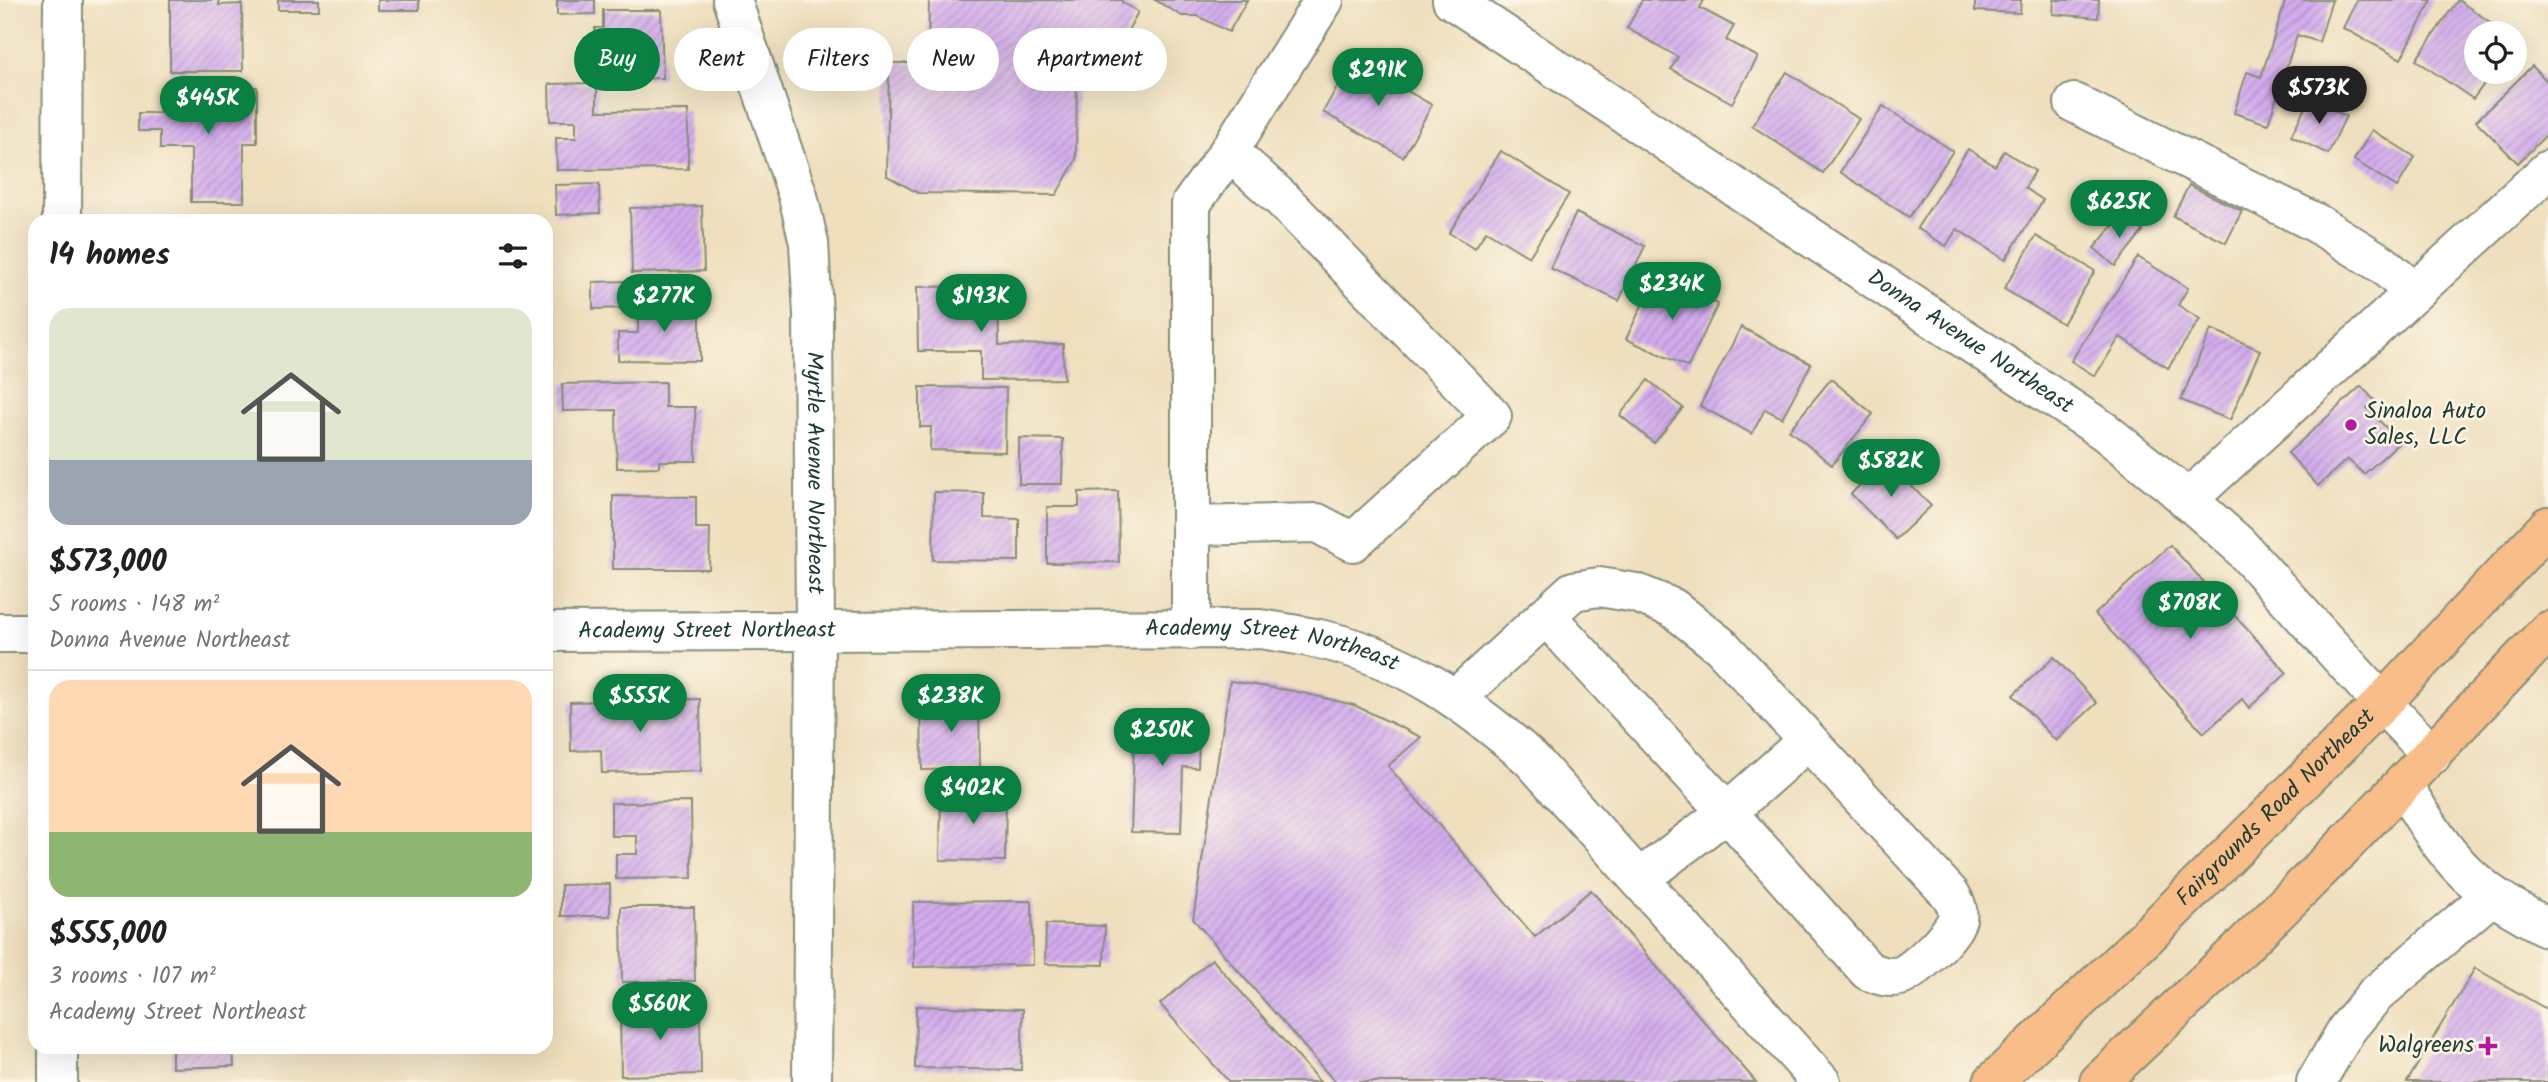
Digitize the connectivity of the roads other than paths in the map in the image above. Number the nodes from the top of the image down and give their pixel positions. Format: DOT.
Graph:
graph roads {
  1 [pos="63,0"];
  2 [pos="732,0"];
  3 [pos="1324,0"];
  4 [pos="1452,0"];
  5 [pos="2074,103"];
  6 [pos="1229,152"];
  7 [pos="2548,170"];
  8 [pos="62,214"];
  9 [pos="2414,292"];
  10 [pos="2187,500"];
  11 [pos="1191,526"];
  12 [pos="2548,526"];
  13 [pos="1546,616"];
  14 [pos="1191,630"];
  15 [pos="2548,631"];
  16 [pos="553,632"];
  17 [pos="815,632"];
  18 [pos="0,633"];
  19 [pos="28,633"];
  20 [pos="1456,698"];
  21 [pos="2382,703"];
  22 [pos="1807,741"];
  23 [pos="2432,755"];
  24 [pos="2403,785"];
  25 [pos="1727,812"];
  26 [pos="1639,879"];
  27 [pos="2492,895"];
  28 [pos="2548,928"];
  29 [pos="58,1054"];
  30 [pos="58,1082"];
  31 [pos="812,1082"];
  32 [pos="1821,1082"];
  33 [pos="1993,1082"];
  34 [pos="2099,1082"];
  35 [pos="2316,1082"];
  1 -- 8 [label="street"];
  2 -- 17 [label="street, Myrtle Avenue Northeast"];
  3 -- 6 [label="street"];
  4 -- 10 [label="street, Donna Avenue Northeast"];
  5 -- 9 [label="street"];
  6 -- 11 [label="street"];
  6 -- 11 [label="street"];
  7 -- 9 [label="street"];
  9 -- 10 [label="street"];
  10 -- 21 [label="street, Donna Avenue Northeast"];
  11 -- 14 [label="street"];
  12 -- 21 [label="main road, Fairgrounds Road Northeast"];
  13 -- 20 [label="street"];
  13 -- 22 [label="street"];
  13 -- 25 [label="street"];
  14 -- 17 [label="street, Academy Street Northeast"];
  14 -- 20 [label="street, Academy Street Northeast"];
  15 -- 23 [label="main road"];
  16 -- 17 [label="street, Academy Street Northeast"];
  17 -- 31 [label="street, Myrtle Avenue Northeast"];
  18 -- 19 [label="street"];
  20 -- 26 [label="street, Academy Street Northeast"];
  21 -- 23 [label="street, Donna Avenue Northeast"];
  21 -- 33 [label="main road, Fairgrounds Road Northeast"];
  22 -- 25 [label="street"];
  22 -- 25 [label="street"];
  23 -- 24 [label="main road"];
  24 -- 27 [label="street"];
  24 -- 34 [label="main road"];
  25 -- 26 [label="street"];
  26 -- 32 [label="street, Academy Street Northeast"];
  27 -- 28 [label="street"];
  27 -- 35 [label="street"];
  29 -- 30 [label="street"];
}
